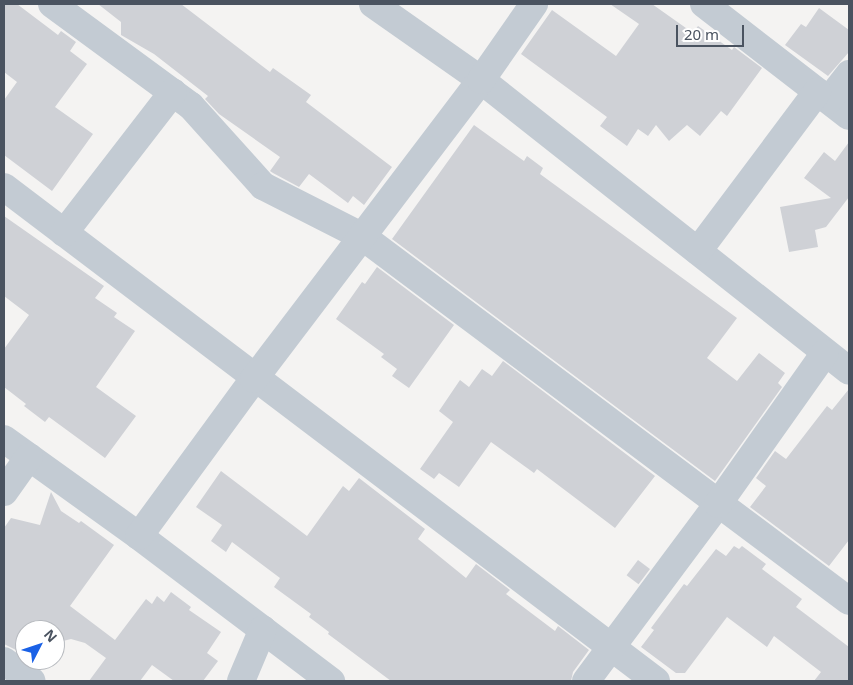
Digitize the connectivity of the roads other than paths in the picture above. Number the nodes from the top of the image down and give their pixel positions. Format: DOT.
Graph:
graph roads {
  1 [pos="52,4"];
  2 [pos="373,4"];
  3 [pos="534,4"];
  4 [pos="704,4"];
  5 [pos="849,74"];
  6 [pos="481,80"];
  7 [pos="173,92"];
  8 [pos="831,103"];
  9 [pos="4,187"];
  10 [pos="64,233"];
  11 [pos="363,237"];
  12 [pos="698,251"];
  13 [pos="825,353"];
  14 [pos="849,371"];
  15 [pos="254,379"];
  16 [pos="4,439"];
  17 [pos="28,457"];
  18 [pos="4,492"];
  19 [pos="718,504"];
  20 [pos="139,536"];
  21 [pos="849,601"];
  22 [pos="263,629"];
  23 [pos="612,649"];
  24 [pos="4,661"];
  25 [pos="32,681"];
  26 [pos="241,681"];
  27 [pos="331,681"];
  28 [pos="586,681"];
  29 [pos="656,681"];
  1 -- 7 [label="street"];
  2 -- 6 [label="street"];
  3 -- 6 [label="street"];
  4 -- 8 [label="street"];
  5 -- 8 [label="street"];
  6 -- 11 [label="street"];
  6 -- 12 [label="street"];
  7 -- 10 [label="street"];
  7 -- 11 [label="street"];
  8 -- 12 [label="street"];
  9 -- 10 [label="street"];
  10 -- 15 [label="street"];
  11 -- 15 [label="street"];
  11 -- 19 [label="street"];
  12 -- 13 [label="street"];
  13 -- 14 [label="street"];
  13 -- 19 [label="street"];
  15 -- 20 [label="street"];
  15 -- 23 [label="street"];
  16 -- 17 [label="street"];
  17 -- 18 [label="street"];
  17 -- 20 [label="street"];
  19 -- 21 [label="street"];
  19 -- 23 [label="street"];
  20 -- 22 [label="street"];
  22 -- 26 [label="street"];
  22 -- 27 [label="street"];
  23 -- 28 [label="street"];
  23 -- 29 [label="street"];
  24 -- 25 [label="street"];
}
